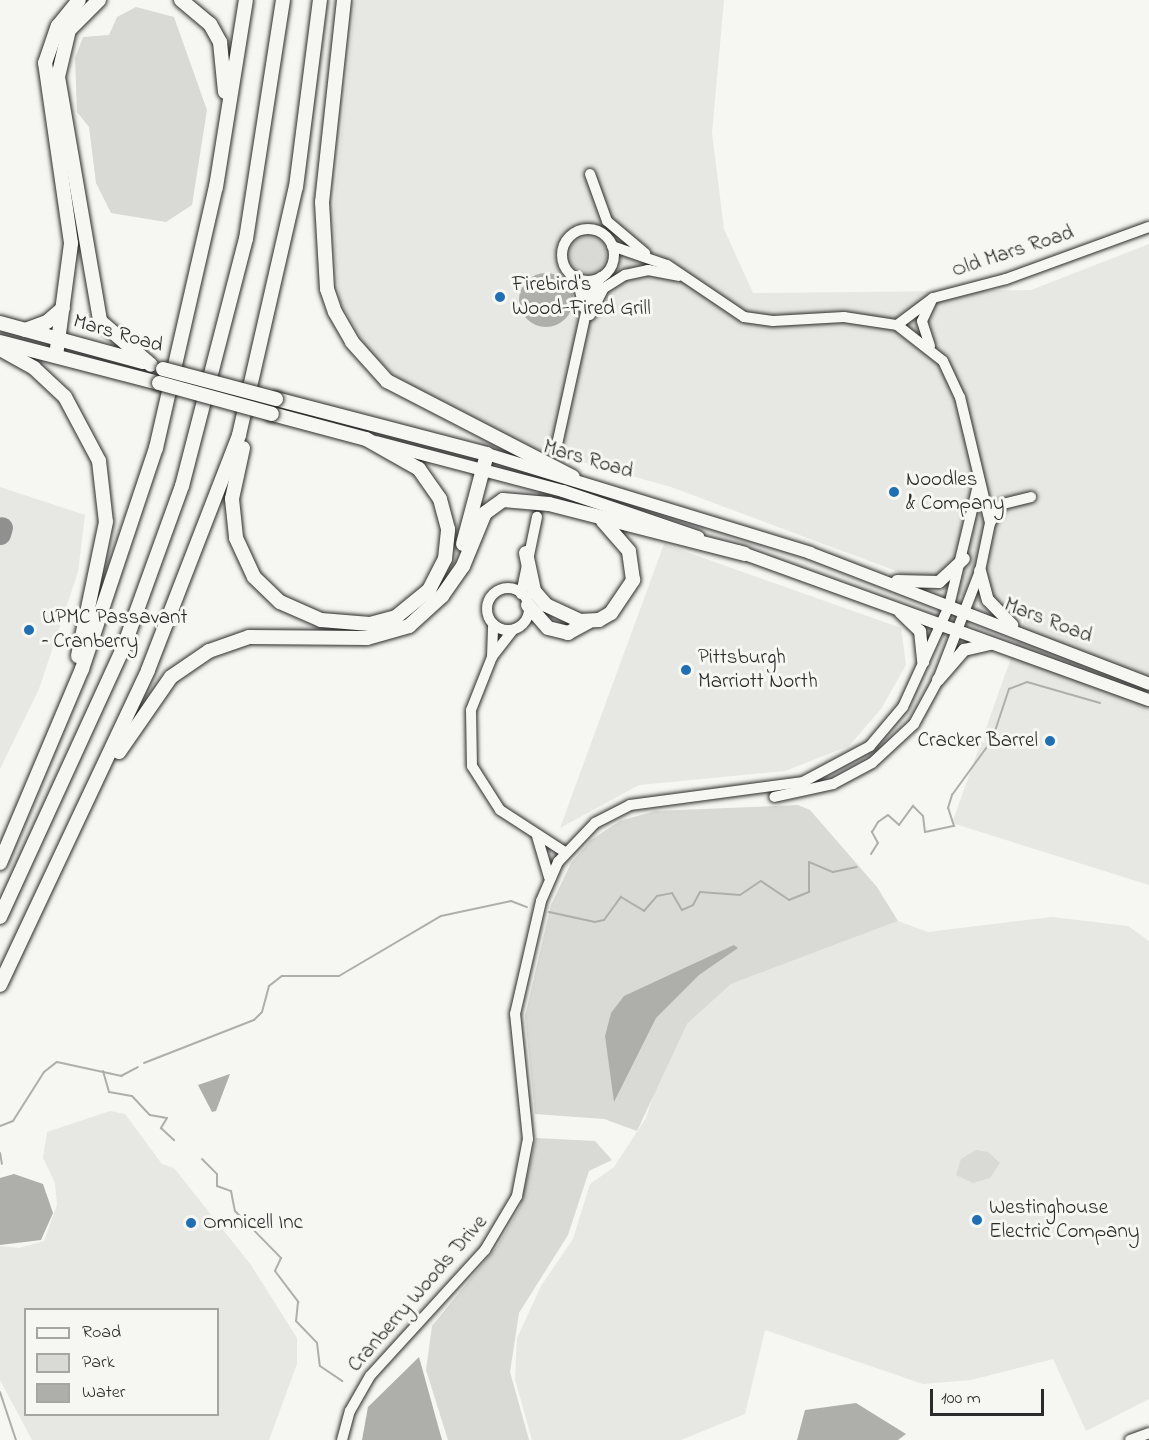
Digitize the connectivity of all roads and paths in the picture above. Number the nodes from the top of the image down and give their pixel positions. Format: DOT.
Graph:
graph roads {
  1 [pos="79,0"];
  2 [pos="99,0"];
  3 [pos="181,0"];
  4 [pos="246,0"];
  5 [pos="284,0"];
  6 [pos="320,0"];
  7 [pos="344,0"];
  8 [pos="590,174"];
  9 [pos="216,187"];
  10 [pos="1149,227"];
  11 [pos="612,246"];
  12 [pos="610,268"];
  13 [pos="685,277"];
  14 [pos="601,278"];
  15 [pos="577,279"];
  16 [pos="933,298"];
  17 [pos="63,308"];
  18 [pos="0,323"];
  19 [pos="897,325"];
  20 [pos="585,327"];
  21 [pos="24,330"];
  22 [pos="61,340"];
  23 [pos="0,342"];
  24 [pos="264,343"];
  25 [pos="0,349"];
  26 [pos="932,349"];
  27 [pos="56,356"];
  28 [pos="157,367"];
  29 [pos="366,439"];
  30 [pos="556,449"];
  31 [pos="485,461"];
  32 [pos="573,477"];
  33 [pos="979,481"];
  34 [pos="1031,497"];
  35 [pos="537,518"];
  36 [pos="599,518"];
  37 [pos="990,524"];
  38 [pos="526,553"];
  39 [pos="745,554"];
  40 [pos="964,560"];
  41 [pos="522,571"];
  42 [pos="980,571"];
  43 [pos="882,580"];
  44 [pos="450,583"];
  45 [pos="507,589"];
  46 [pos="525,599"];
  47 [pos="887,603"];
  48 [pos="949,606"];
  49 [pos="966,612"];
  50 [pos="588,622"];
  51 [pos="941,623"];
  52 [pos="493,624"];
  53 [pos="513,630"];
  54 [pos="958,630"];
  55 [pos="1022,633"];
  56 [pos="996,644"];
  57 [pos="492,657"];
  58 [pos="922,662"];
  59 [pos="938,680"];
  60 [pos="1149,684"];
  61 [pos="1149,700"];
  62 [pos="61,716"];
  63 [pos="93,795"];
  64 [pos="774,797"];
  65 [pos="537,836"];
  66 [pos="565,852"];
  67 [pos="0,863"];
  68 [pos="549,877"];
  69 [pos="0,916"];
  70 [pos="0,985"];
  71 [pos="1149,1433"];
  72 [pos="342,1440"];
  73 [pos="1130,1440"];
  1 -- 17 [label="highway"];
  2 -- 28 [label="highway"];
  3 -- 9 [label="highway"];
  4 -- 9 [label="highway"];
  5 -- 69 [label="highway"];
  6 -- 24 [label="highway"];
  7 -- 32 [label="highway"];
  8 -- 13 [label="street"];
  9 -- 62 [label="highway"];
  10 -- 16 [label="street, Old Mars Road"];
  11 -- 12 [label="street"];
  11 -- 13 [label="street"];
  11 -- 15 [label="street"];
  12 -- 13 [label="street"];
  12 -- 14 [label="street"];
  13 -- 19 [label="street"];
  13 -- 20 [label="street"];
  14 -- 15 [label="street"];
  14 -- 20 [label="street"];
  15 -- 20 [label="street"];
  16 -- 19 [label="street, Old Mars Road"];
  16 -- 26 [label="street"];
  17 -- 21 [label="highway"];
  17 -- 22 [label="highway"];
  18 -- 21 [label="highway, Mars Road"];
  19 -- 26 [label="street"];
  20 -- 30 [label="street"];
  21 -- 22 [label="highway, Mars Road"];
  22 -- 27 [label="highway"];
  22 -- 28 [label="highway, Mars Road"];
  23 -- 27 [label="highway, Mars Road"];
  24 -- 29 [label="highway"];
  24 -- 63 [label="highway"];
  25 -- 62 [label="highway"];
  26 -- 33 [label="street"];
  27 -- 29 [label="highway, Mars Road, bridge"];
  28 -- 31 [label="highway, Mars Road, bridge"];
  29 -- 31 [label="main road, Mars Road"];
  31 -- 32 [label="main road, Mars Road"];
  31 -- 39 [label="main road, Mars Road"];
  31 -- 44 [label="highway"];
  32 -- 43 [label="main road, Mars Road"];
  33 -- 37 [label="street"];
  33 -- 40 [label="street, Cranberry Woods Drive"];
  34 -- 37 [label="street"];
  35 -- 38 [label="street"];
  36 -- 39 [label="highway"];
  36 -- 44 [label="highway"];
  36 -- 50 [label="highway"];
  37 -- 42 [label="street"];
  38 -- 41 [label="street"];
  38 -- 50 [label="highway"];
  39 -- 47 [label="main road, Mars Road"];
  40 -- 43 [label="main road"];
  40 -- 48 [label="street, Cranberry Woods Drive"];
  41 -- 45 [label="street"];
  41 -- 46 [label="street"];
  42 -- 49 [label="street"];
  42 -- 55 [label="main road"];
  43 -- 48 [label="main road, Mars Road"];
  44 -- 63 [label="highway"];
  45 -- 46 [label="street"];
  45 -- 52 [label="street"];
  46 -- 50 [label="highway"];
  46 -- 53 [label="street"];
  47 -- 51 [label="main road, Mars Road"];
  47 -- 58 [label="main road"];
  48 -- 49 [label="main road, Mars Road"];
  48 -- 51 [label="street, Cranberry Woods Drive"];
  49 -- 54 [label="street"];
  49 -- 55 [label="main road, Mars Road"];
  51 -- 54 [label="main road, Mars Road"];
  51 -- 58 [label="street, Cranberry Woods Drive"];
  52 -- 53 [label="street"];
  52 -- 57 [label="street"];
  53 -- 57 [label="street"];
  54 -- 56 [label="main road, Mars Road"];
  54 -- 59 [label="street"];
  55 -- 60 [label="main road, Mars Road"];
  56 -- 59 [label="main road"];
  56 -- 61 [label="main road, Mars Road"];
  57 -- 65 [label="street"];
  58 -- 66 [label="street, Cranberry Woods Drive"];
  59 -- 64 [label="street"];
  62 -- 67 [label="highway"];
  63 -- 70 [label="highway"];
  65 -- 66 [label="street"];
  65 -- 68 [label="street"];
  66 -- 68 [label="street, Cranberry Woods Drive"];
  68 -- 72 [label="street, Cranberry Woods Drive"];
  71 -- 73 [label="street"];
}
